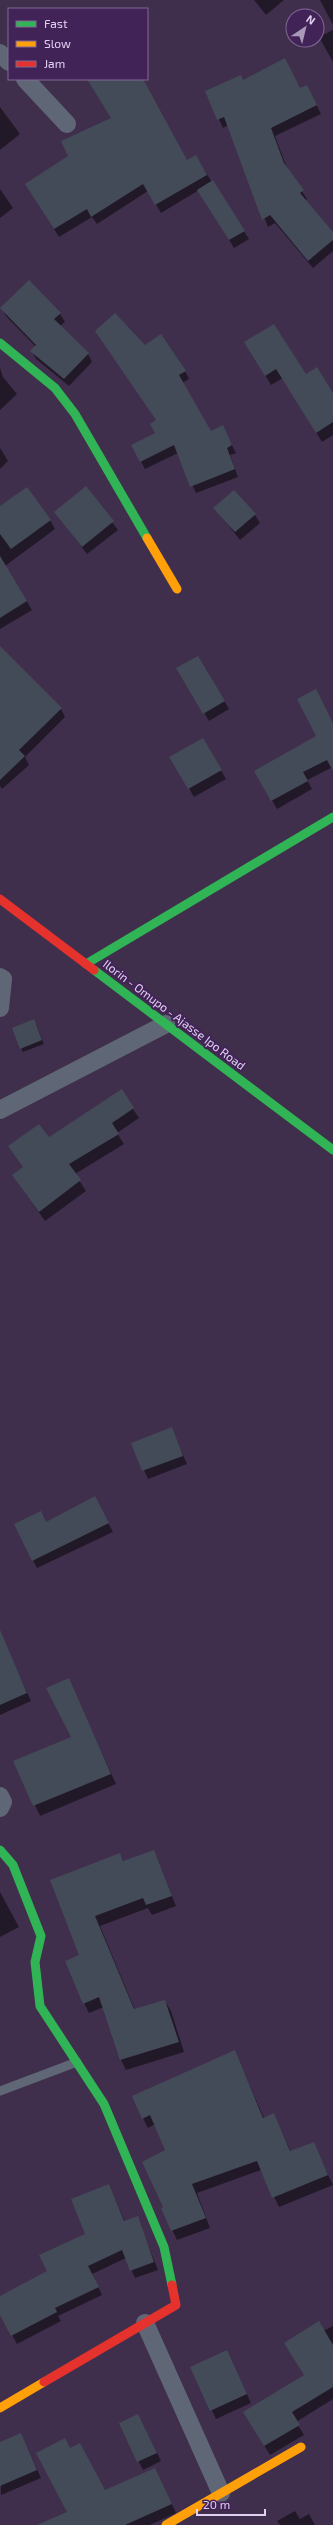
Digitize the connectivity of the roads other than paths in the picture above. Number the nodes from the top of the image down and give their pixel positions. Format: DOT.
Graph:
graph roads {
  1 [pos="0,53"];
  2 [pos="8,61"];
  3 [pos="26,80"];
  4 [pos="66,124"];
  5 [pos="0,343"];
  6 [pos="177,589"];
  7 [pos="333,817"];
  8 [pos="0,899"];
  9 [pos="86,964"];
  10 [pos="0,977"];
  11 [pos="0,1008"];
  12 [pos="166,1024"];
  13 [pos="0,1110"];
  14 [pos="333,1150"];
  15 [pos="0,1796"];
  16 [pos="0,1808"];
  17 [pos="0,1850"];
  18 [pos="77,2062"];
  19 [pos="0,2090"];
  20 [pos="145,2323"];
  21 [pos="0,2408"];
  22 [pos="301,2447"];
  23 [pos="221,2493"];
  24 [pos="166,2525"];
  1 -- 2 [label="street"];
  3 -- 4 [label="street"];
  5 -- 6 [label="main road"];
  7 -- 9 [label="main road"];
  8 -- 9 [label="main road, Ilorin - Omupo - Ajasse Ipo Road"];
  9 -- 12 [label="main road, Ilorin - Omupo - Ajasse Ipo Road"];
  10 -- 11 [label="street"];
  12 -- 13 [label="street"];
  12 -- 14 [label="main road, Ilorin - Omupo - Ajasse Ipo Road"];
  15 -- 16 [label="street"];
  17 -- 18 [label="main road"];
  18 -- 19 [label="lane"];
  18 -- 20 [label="main road"];
  20 -- 21 [label="main road"];
  20 -- 23 [label="street"];
  22 -- 23 [label="main road"];
  23 -- 24 [label="main road"];
}
